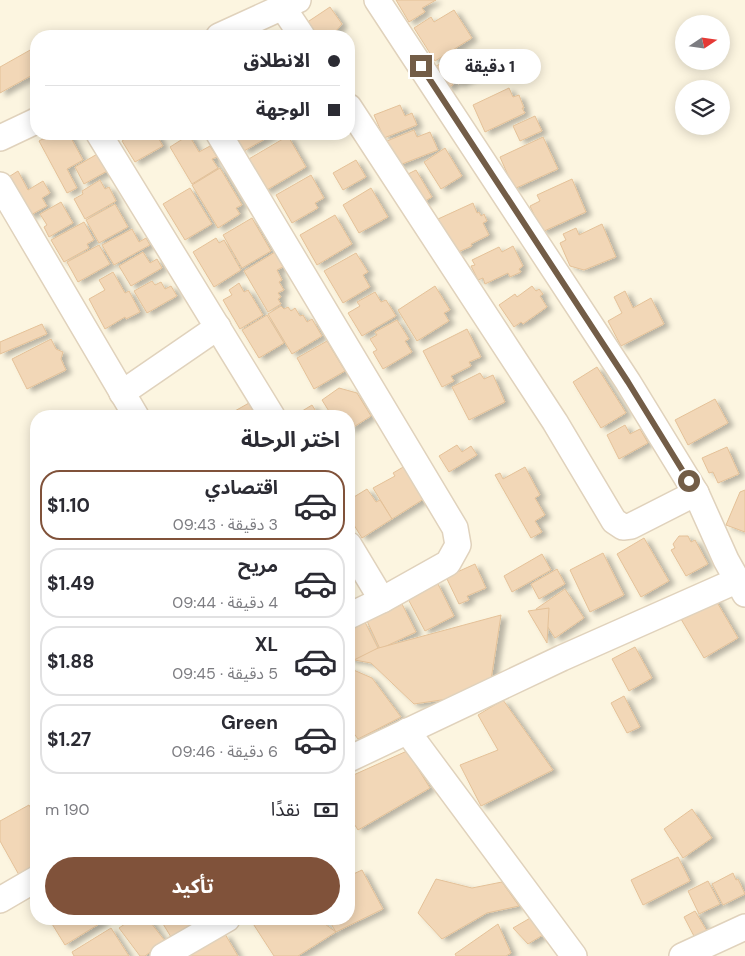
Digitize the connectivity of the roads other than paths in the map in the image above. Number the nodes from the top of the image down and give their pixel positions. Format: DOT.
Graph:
graph roads {
  1 [pos="377,0"];
  2 [pos="290,3"];
  3 [pos="232,30"];
  4 [pos="300,30"];
  5 [pos="355,116"];
  6 [pos="30,124"];
  7 [pos="0,138"];
  8 [pos="103,140"];
  9 [pos="223,140"];
  10 [pos="0,185"];
  11 [pos="218,327"];
  12 [pos="122,393"];
  13 [pos="132,410"];
  14 [pos="268,410"];
  15 [pos="696,493"];
  16 [pos="355,555"];
  17 [pos="742,587"];
  18 [pos="382,600"];
  19 [pos="355,613"];
  20 [pos="407,731"];
  21 [pos="355,756"];
  22 [pos="30,882"];
  23 [pos="0,900"];
  24 [pos="217,925"];
  25 [pos="745,927"];
  26 [pos="164,956"];
  27 [pos="574,956"];
  28 [pos="682,956"];
  1 -- 15 [label="street"];
  2 -- 3 [label="street"];
  2 -- 4 [label="street"];
  5 -- 15 [label="street"];
  6 -- 7 [label="street"];
  8 -- 11 [label="street"];
  9 -- 18 [label="street"];
  10 -- 12 [label="street"];
  11 -- 12 [label="street"];
  11 -- 14 [label="street"];
  12 -- 13 [label="street"];
  15 -- 17 [label="street"];
  16 -- 18 [label="street"];
  17 -- 20 [label="street"];
  18 -- 19 [label="street"];
  20 -- 21 [label="street"];
  20 -- 27 [label="street"];
  22 -- 23 [label="street"];
  24 -- 26 [label="street"];
  25 -- 28 [label="street"];
}
